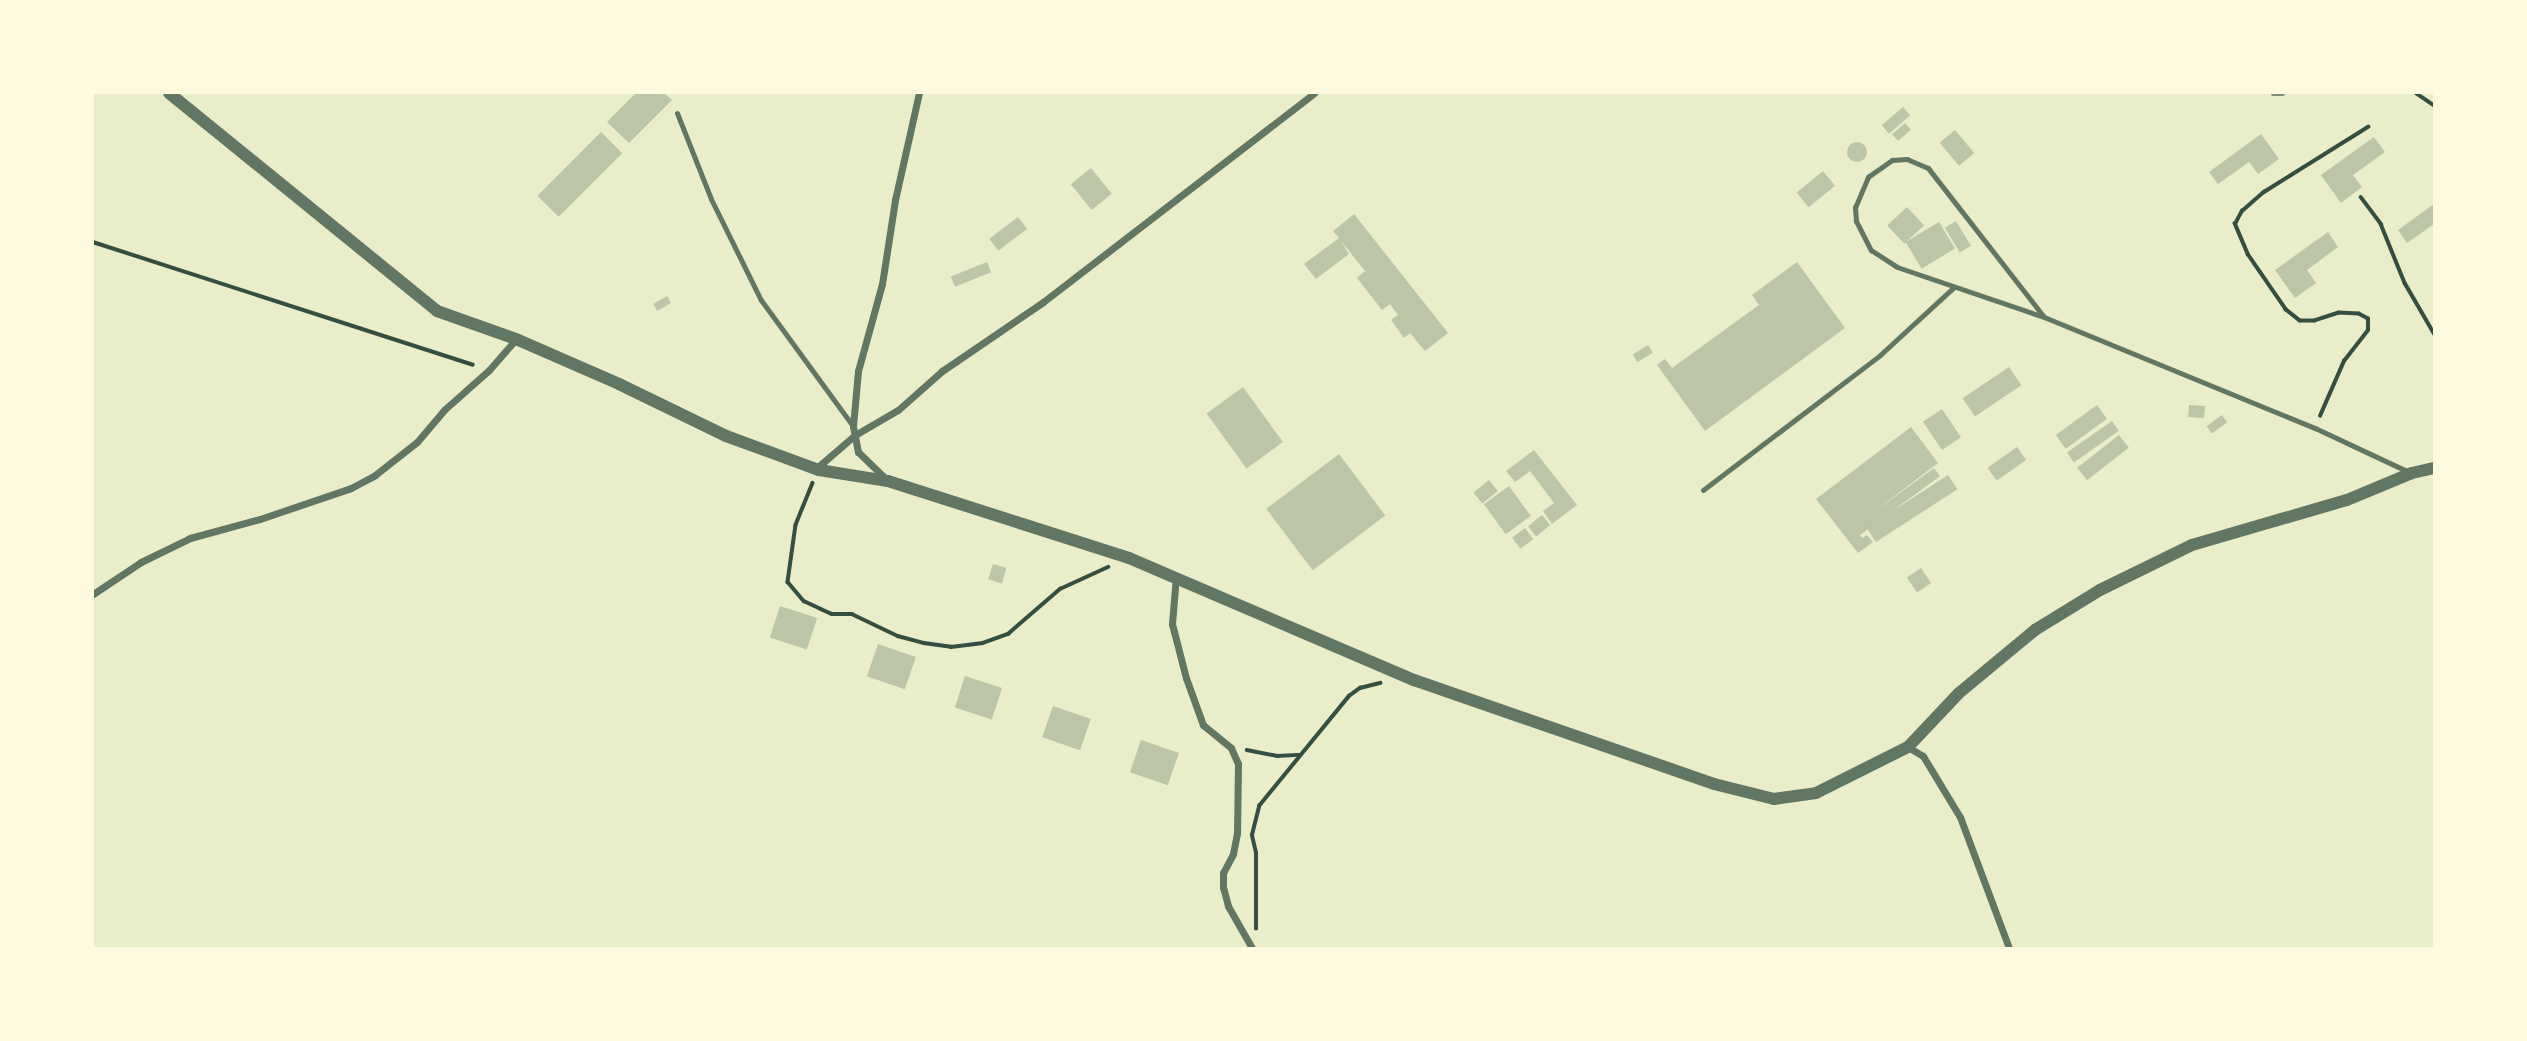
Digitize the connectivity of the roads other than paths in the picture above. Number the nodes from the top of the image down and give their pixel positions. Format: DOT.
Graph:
graph roads {
  1 [pos="169,93"];
  2 [pos="919,93"];
  3 [pos="1314,93"];
  4 [pos="677,113"];
  5 [pos="1954,286"];
  6 [pos="2044,317"];
  7 [pos="516,340"];
  8 [pos="853,426"];
  9 [pos="855,435"];
  10 [pos="2434,468"];
  11 [pos="818,470"];
  12 [pos="2412,473"];
  13 [pos="888,481"];
  14 [pos="1703,490"];
  15 [pos="1176,576"];
  16 [pos="93,594"];
  17 [pos="1908,747"];
  18 [pos="1252,948"];
  19 [pos="2009,948"];
  1 -- 7 [label="street"];
  2 -- 8 [label="street"];
  3 -- 9 [label="street"];
  4 -- 8 [label="lane"];
  5 -- 6 [label="lane"];
  5 -- 6 [label="lane"];
  5 -- 14 [label="lane"];
  6 -- 12 [label="lane"];
  7 -- 11 [label="street"];
  7 -- 16 [label="street"];
  8 -- 9 [label="street"];
  9 -- 11 [label="street"];
  9 -- 13 [label="street"];
  10 -- 12 [label="street"];
  11 -- 13 [label="street"];
  12 -- 17 [label="street"];
  13 -- 15 [label="street"];
  15 -- 17 [label="street"];
  15 -- 18 [label="street"];
  17 -- 19 [label="street"];
}
